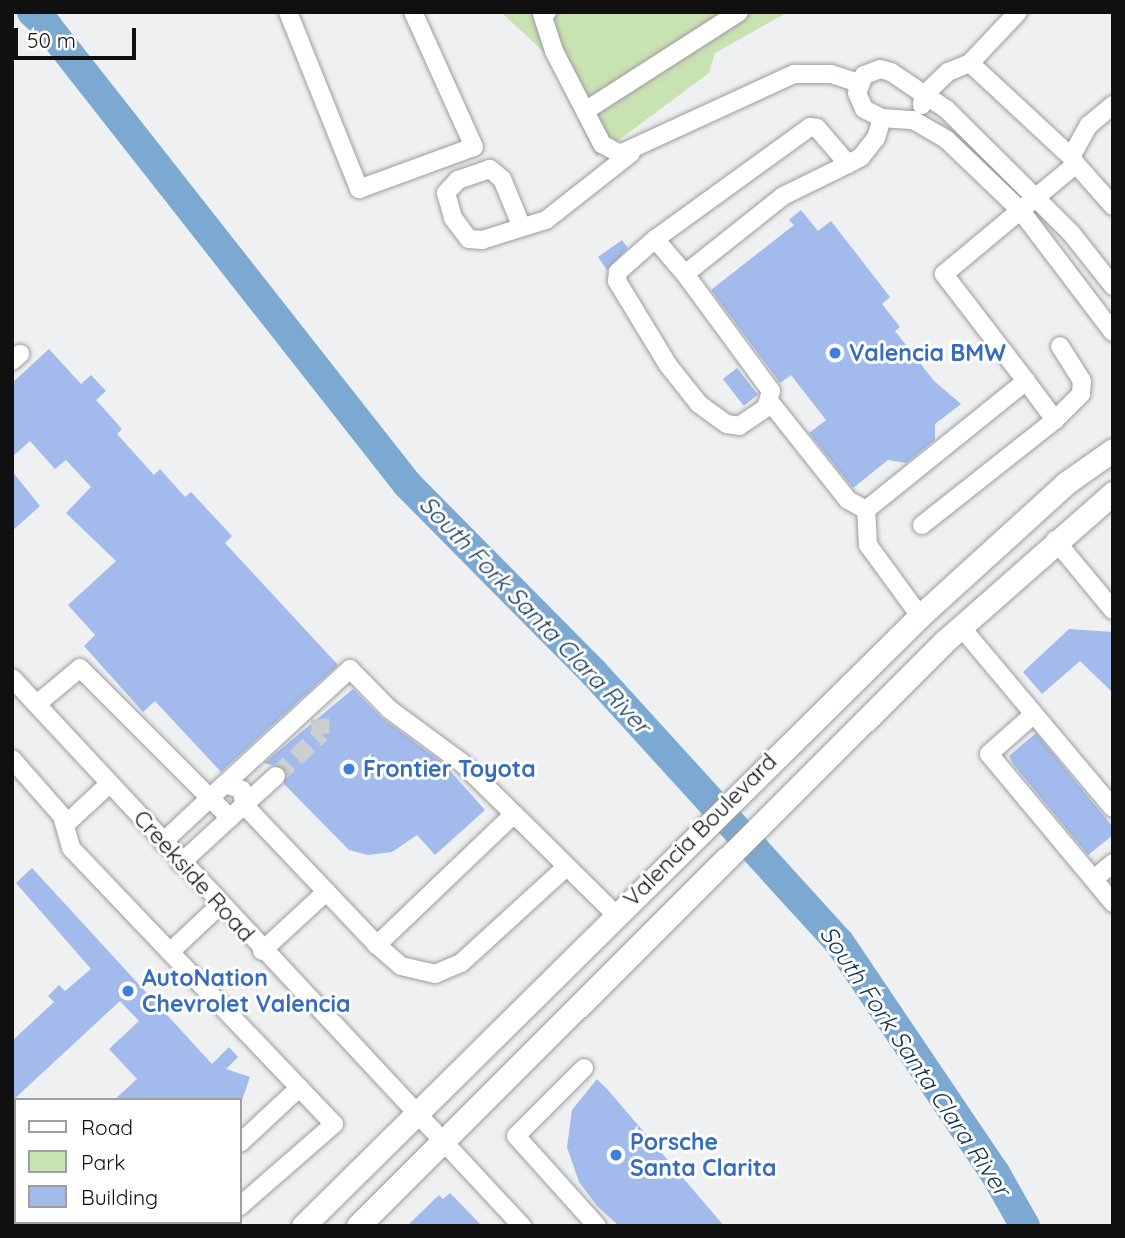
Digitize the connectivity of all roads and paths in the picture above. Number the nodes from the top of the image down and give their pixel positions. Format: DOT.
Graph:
graph roads {
  1 [pos="288,12"];
  2 [pos="413,12"];
  3 [pos="739,12"];
  4 [pos="1018,12"];
  5 [pos="542,13"];
  6 [pos="970,63"];
  7 [pos="858,83"];
  8 [pos="923,96"];
  9 [pos="1113,105"];
  10 [pos="585,111"];
  11 [pos="882,118"];
  12 [pos="913,120"];
  13 [pos="631,153"];
  14 [pos="1074,161"];
  15 [pos="848,164"];
  16 [pos="1038,199"];
  17 [pos="1113,206"];
  18 [pos="1021,211"];
  19 [pos="521,225"];
  20 [pos="655,239"];
  21 [pos="684,274"];
  22 [pos="1113,286"];
  23 [pos="1113,332"];
  24 [pos="1060,346"];
  25 [pos="1026,381"];
  26 [pos="771,402"];
  27 [pos="1055,420"];
  28 [pos="1113,450"];
  29 [pos="1113,494"];
  30 [pos="866,510"];
  31 [pos="922,525"];
  32 [pos="1055,540"];
  33 [pos="1113,610"];
  34 [pos="920,616"];
  35 [pos="961,627"];
  36 [pos="14,685"];
  37 [pos="37,704"];
  38 [pos="1034,714"];
  39 [pos="12,759"];
  40 [pos="276,776"];
  41 [pos="225,783"];
  42 [pos="109,784"];
  43 [pos="209,797"];
  44 [pos="244,804"];
  45 [pos="1113,808"];
  46 [pos="514,814"];
  47 [pos="230,818"];
  48 [pos="65,825"];
  49 [pos="163,842"];
  50 [pos="181,863"];
  51 [pos="1113,863"];
  52 [pos="566,867"];
  53 [pos="1094,879"];
  54 [pos="326,892"];
  55 [pos="1113,903"];
  56 [pos="220,905"];
  57 [pos="615,914"];
  58 [pos="377,945"];
  59 [pos="262,951"];
  60 [pos="170,952"];
  61 [pos="584,1068"];
  62 [pos="299,1088"];
  63 [pos="413,1113"];
  64 [pos="242,1141"];
  65 [pos="439,1141"];
  66 [pos="242,1204"];
  67 [pos="596,1225"];
  68 [pos="303,1226"];
  69 [pos="359,1226"];
  70 [pos="522,1226"];
  1 -- 2 [label="street"];
  3 -- 10 [label="street"];
  4 -- 6 [label="street"];
  5 -- 10 [label="street"];
  6 -- 8 [label="street"];
  6 -- 14 [label="street"];
  7 -- 8 [label="street"];
  7 -- 11 [label="street"];
  7 -- 13 [label="street"];
  8 -- 12 [label="street"];
  8 -- 16 [label="street"];
  9 -- 14 [label="street"];
  10 -- 13 [label="street"];
  11 -- 12 [label="street"];
  11 -- 15 [label="street"];
  12 -- 18 [label="street"];
  13 -- 19 [label="street"];
  14 -- 16 [label="street"];
  14 -- 17 [label="street"];
  15 -- 20 [label="street"];
  15 -- 21 [label="street"];
  16 -- 18 [label="street"];
  16 -- 22 [label="street"];
  18 -- 23 [label="street"];
  18 -- 25 [label="street"];
  19 -- 19 [label="street"];
  20 -- 21 [label="street"];
  20 -- 26 [label="street"];
  21 -- 26 [label="street"];
  24 -- 27 [label="street"];
  25 -- 27 [label="street"];
  25 -- 30 [label="street"];
  26 -- 30 [label="street"];
  27 -- 31 [label="street"];
  28 -- 34 [label="main road, Valencia Boulevard"];
  29 -- 32 [label="main road, Valencia Boulevard"];
  30 -- 34 [label="street"];
  32 -- 33 [label="street"];
  32 -- 35 [label="main road, Valencia Boulevard"];
  34 -- 57 [label="main road, Valencia Boulevard"];
  35 -- 38 [label="street"];
  35 -- 65 [label="main road, Valencia Boulevard"];
  36 -- 37 [label="street, Creekside Road"];
  37 -- 42 [label="street, Creekside Road"];
  37 -- 43 [label="street"];
  38 -- 45 [label="street"];
  38 -- 53 [label="street"];
  39 -- 48 [label="street"];
  40 -- 44 [label="street"];
  41 -- 43 [label="street"];
  41 -- 44 [label="street"];
  41 -- 46 [label="street"];
  42 -- 48 [label="street"];
  42 -- 49 [label="street, Creekside Road"];
  43 -- 47 [label="street"];
  43 -- 49 [label="street"];
  44 -- 47 [label="street"];
  44 -- 54 [label="street"];
  46 -- 52 [label="street"];
  46 -- 58 [label="street"];
  47 -- 50 [label="street"];
  48 -- 60 [label="street"];
  49 -- 50 [label="street, Creekside Road"];
  50 -- 56 [label="street, Creekside Road"];
  51 -- 53 [label="street"];
  52 -- 57 [label="street"];
  52 -- 58 [label="street"];
  53 -- 55 [label="street"];
  54 -- 58 [label="street"];
  54 -- 59 [label="street"];
  56 -- 59 [label="street, Creekside Road"];
  56 -- 60 [label="street"];
  57 -- 63 [label="main road, Valencia Boulevard"];
  59 -- 63 [label="street, Creekside Road"];
  60 -- 62 [label="street"];
  61 -- 67 [label="street"];
  62 -- 64 [label="street"];
  62 -- 66 [label="street"];
  63 -- 65 [label="street, Creekside Road"];
  63 -- 68 [label="main road, Valencia Boulevard"];
  65 -- 69 [label="main road, Valencia Boulevard"];
  65 -- 70 [label="street, Creekside Road"];
}
